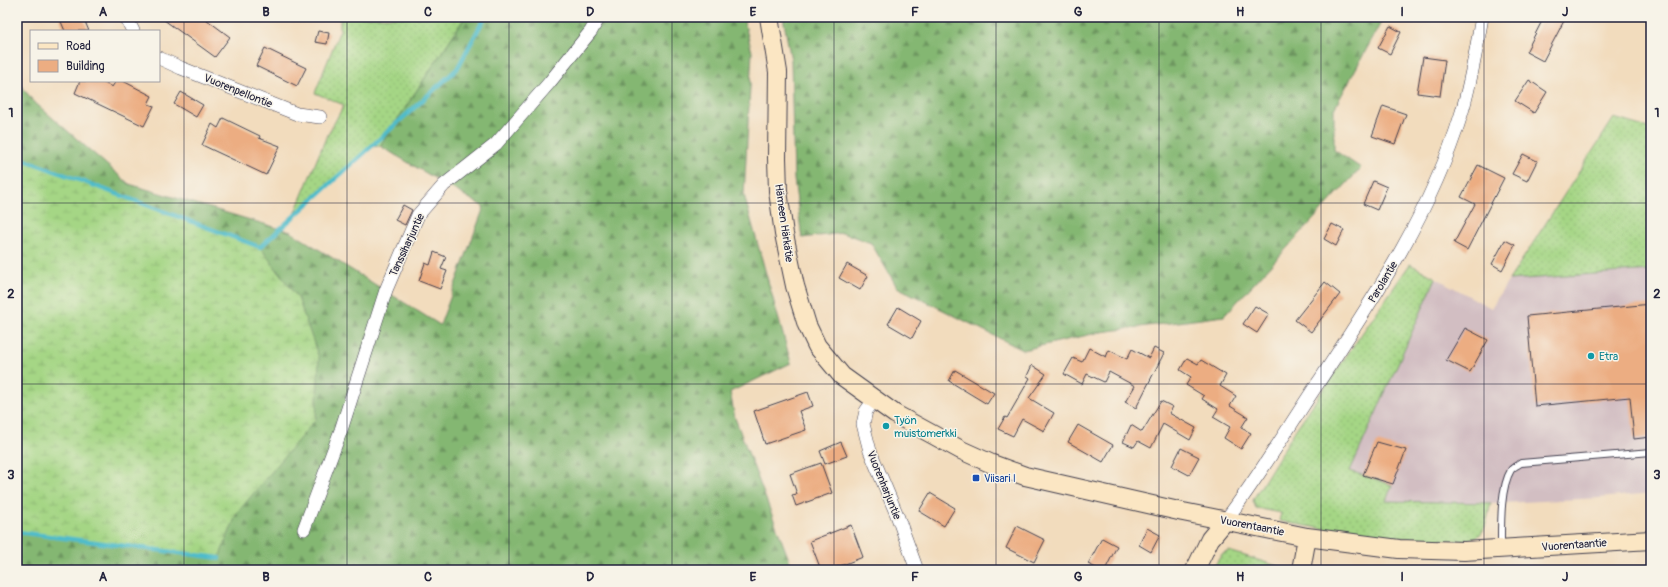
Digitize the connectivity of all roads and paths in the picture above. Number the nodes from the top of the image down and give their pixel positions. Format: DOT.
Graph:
graph roads {
  1 [pos="126,17"];
  2 [pos="599,17"];
  3 [pos="769,17"];
  4 [pos="1482,17"];
  5 [pos="132,30"];
  6 [pos="160,58"];
  7 [pos="320,117"];
  8 [pos="874,400"];
  9 [pos="1651,452"];
  10 [pos="1225,521"];
  11 [pos="304,529"];
  12 [pos="1307,537"];
  13 [pos="1651,540"];
  14 [pos="1500,550"];
  15 [pos="917,570"];
  16 [pos="1195,570"];
  17 [pos="1301,570"];
  1 -- 5 [label="street"];
  2 -- 11 [label="street, Tanssiharjuntie"];
  3 -- 8 [label="main road, Hämeen Härkätie"];
  4 -- 10 [label="street, Parolantie"];
  6 -- 7 [label="street, Vuorenpellontie"];
  8 -- 10 [label="main road, Vuorentaantie"];
  8 -- 15 [label="street, Vuorenharjuntie"];
  9 -- 14 [label="lane"];
  10 -- 12 [label="main road, Vuorentaantie"];
  10 -- 16 [label="main road"];
  12 -- 14 [label="main road, Vuorentaantie"];
  12 -- 17 [label="main road"];
  13 -- 14 [label="main road, Vuorentaantie"];
}
